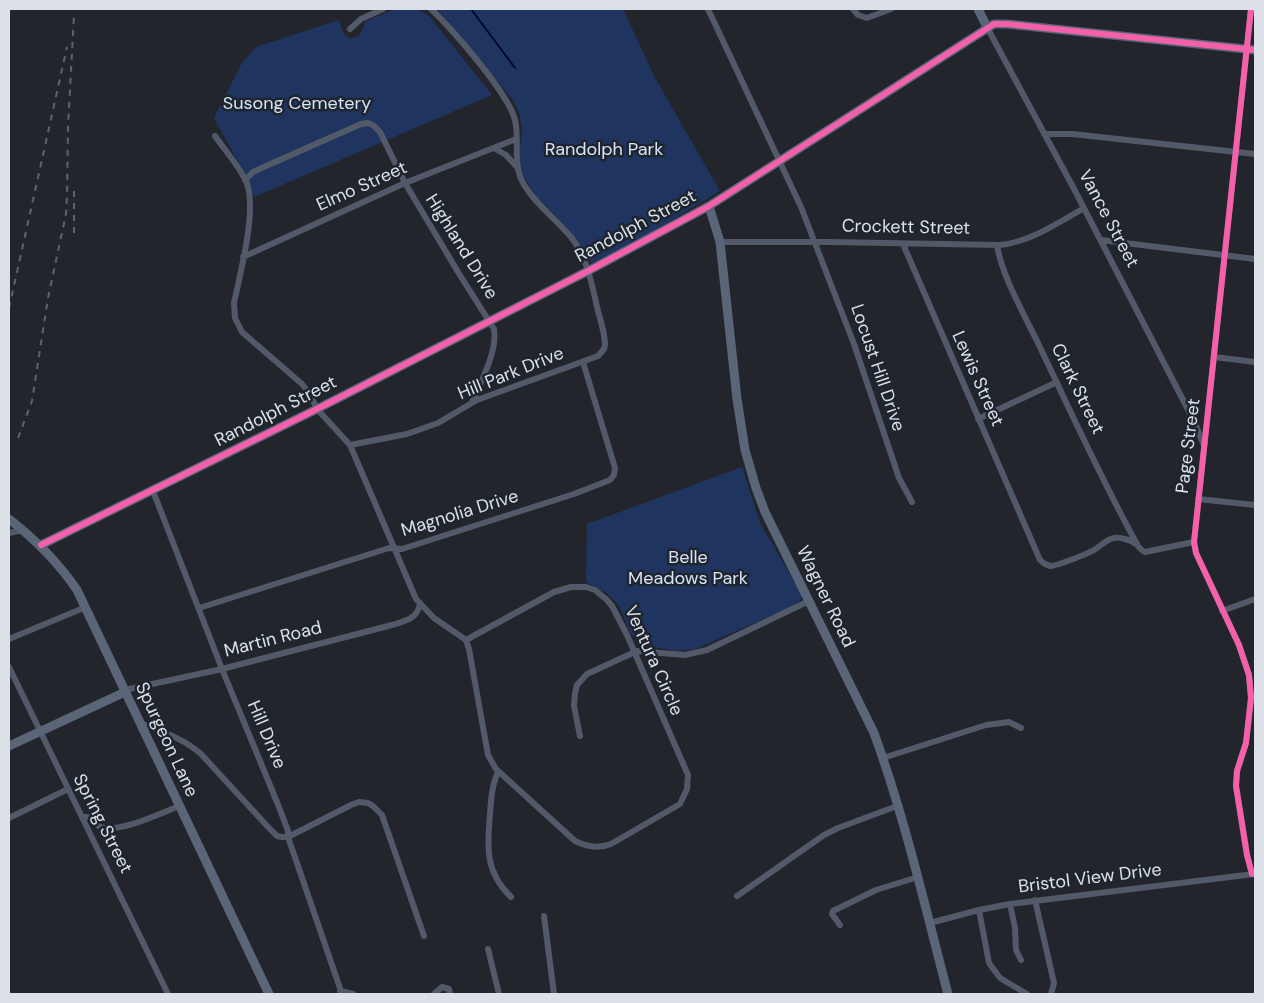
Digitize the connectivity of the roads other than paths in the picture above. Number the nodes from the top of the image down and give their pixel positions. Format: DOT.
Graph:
graph roads {
  1 [pos="383,9"];
  2 [pos="431,9"];
  3 [pos="708,9"];
  4 [pos="853,9"];
  5 [pos="890,9"];
  6 [pos="978,9"];
  7 [pos="1251,9"];
  8 [pos="988,29"];
  9 [pos="350,30"];
  10 [pos="1251,49"];
  11 [pos="1044,134"];
  12 [pos="215,136"];
  13 [pos="516,139"];
  14 [pos="494,148"];
  15 [pos="1236,152"];
  16 [pos="1255,154"];
  17 [pos="779,160"];
  18 [pos="517,167"];
  19 [pos="245,180"];
  20 [pos="405,183"];
  21 [pos="709,206"];
  22 [pos="1084,208"];
  23 [pos="1101,240"];
  24 [pos="720,242"];
  25 [pos="814,242"];
  26 [pos="903,244"];
  27 [pos="997,245"];
  28 [pos="1224,255"];
  29 [pos="243,258"];
  30 [pos="1255,259"];
  31 [pos="588,271"];
  32 [pos="490,320"];
  33 [pos="1214,357"];
  34 [pos="583,362"];
  35 [pos="1255,362"];
  36 [pos="1056,382"];
  37 [pos="472,402"];
  38 [pos="317,409"];
  39 [pos="978,419"];
  40 [pos="350,445"];
  41 [pos="1204,447"];
  42 [pos="153,491"];
  43 [pos="1198,499"];
  44 [pos="912,502"];
  45 [pos="1255,505"];
  46 [pos="9,519"];
  47 [pos="23,530"];
  48 [pos="9,532"];
  49 [pos="1194,542"];
  50 [pos="1136,544"];
  51 [pos="40,545"];
  52 [pos="394,548"];
  53 [pos="1255,599"];
  54 [pos="809,601"];
  55 [pos="420,603"];
  56 [pos="86,606"];
  57 [pos="199,608"];
  58 [pos="1222,611"];
  59 [pos="9,639"];
  60 [pos="466,640"];
  61 [pos="634,652"];
  62 [pos="9,667"];
  63 [pos="222,668"];
  64 [pos="125,692"];
  65 [pos="140,723"];
  66 [pos="1021,728"];
  67 [pos="40,732"];
  68 [pos="580,736"];
  69 [pos="9,746"];
  70 [pos="883,758"];
  71 [pos="498,772"];
  72 [pos="68,789"];
  73 [pos="179,806"];
  74 [pos="897,806"];
  75 [pos="83,817"];
  76 [pos="9,818"];
  77 [pos="288,837"];
  78 [pos="1254,874"];
  79 [pos="918,877"];
  80 [pos="737,896"];
  81 [pos="510,897"];
  82 [pos="1035,900"];
  83 [pos="1010,904"];
  84 [pos="979,910"];
  85 [pos="544,916"];
  86 [pos="930,923"];
  87 [pos="840,925"];
  88 [pos="424,936"];
  89 [pos="488,949"];
  90 [pos="1021,960"];
  91 [pos="341,992"];
  92 [pos="168,994"];
  93 [pos="269,994"];
  94 [pos="353,994"];
  95 [pos="434,994"];
  96 [pos="450,994"];
  97 [pos="499,994"];
  98 [pos="554,994"];
  99 [pos="948,994"];
  100 [pos="1027,994"];
  101 [pos="1051,994"];
  1 -- 9 [label="street"];
  2 -- 13 [label="street"];
  3 -- 17 [label="street, Locust Hill Drive"];
  4 -- 5 [label="street"];
  6 -- 8 [label="street, Vance Street"];
  7 -- 10 [label="street, Page Street"];
  8 -- 10 [label="street, Randolph Street"];
  8 -- 11 [label="street, Vance Street"];
  8 -- 17 [label="street, Randolph Street"];
  10 -- 15 [label="street, Page Street"];
  11 -- 15 [label="street"];
  11 -- 22 [label="street, Vance Street"];
  12 -- 19 [label="street"];
  13 -- 14 [label="street, Elmo Street"];
  13 -- 18 [label="street"];
  14 -- 18 [label="street"];
  14 -- 20 [label="street, Elmo Street"];
  15 -- 16 [label="street"];
  15 -- 28 [label="street, Page Street"];
  17 -- 21 [label="street, Randolph Street"];
  17 -- 25 [label="street, Locust Hill Drive"];
  18 -- 31 [label="street, Hill Park Drive"];
  19 -- 20 [label="street, Highland Drive"];
  19 -- 29 [label="street"];
  20 -- 29 [label="street, Elmo Street"];
  20 -- 32 [label="street, Highland Drive"];
  21 -- 24 [label="street, Wagner Road"];
  21 -- 31 [label="street, Randolph Street"];
  22 -- 23 [label="street, Vance Street"];
  22 -- 27 [label="street, Crockett Street"];
  23 -- 28 [label="street"];
  23 -- 41 [label="street, Vance Street"];
  24 -- 25 [label="street, Crockett Street"];
  24 -- 54 [label="street, Wagner Road"];
  25 -- 26 [label="street, Crockett Street"];
  25 -- 44 [label="street, Locust Hill Drive"];
  26 -- 27 [label="street, Crockett Street"];
  26 -- 39 [label="street, Lewis Street"];
  27 -- 36 [label="street, Clark Street"];
  28 -- 30 [label="street"];
  28 -- 33 [label="street, Page Street"];
  29 -- 38 [label="street"];
  31 -- 32 [label="street, Randolph Street"];
  31 -- 34 [label="street, Hill Park Drive"];
  32 -- 37 [label="street, Highland Drive"];
  32 -- 38 [label="street, Randolph Street"];
  33 -- 35 [label="street"];
  33 -- 41 [label="street, Page Street"];
  34 -- 37 [label="street, Hill Park Drive"];
  34 -- 52 [label="street, Magnolia Drive"];
  36 -- 39 [label="street"];
  36 -- 50 [label="street, Clark Street"];
  37 -- 40 [label="street, Hill Park Drive"];
  38 -- 40 [label="street"];
  38 -- 42 [label="street, Randolph Street"];
  39 -- 50 [label="street, Lewis Street"];
  40 -- 52 [label="street"];
  41 -- 43 [label="street, Page Street"];
  42 -- 51 [label="street, Randolph Street"];
  42 -- 57 [label="street, Hill Drive"];
  43 -- 45 [label="street"];
  43 -- 49 [label="street, Page Street"];
  46 -- 47 [label="street, Spurgeon Lane"];
  47 -- 48 [label="street"];
  47 -- 51 [label="street, Spurgeon Lane"];
  49 -- 50 [label="street"];
  49 -- 58 [label="street, Page Street"];
  51 -- 56 [label="street, Spurgeon Lane"];
  52 -- 55 [label="street"];
  52 -- 57 [label="street, Magnolia Drive"];
  53 -- 58 [label="street"];
  54 -- 61 [label="street"];
  54 -- 70 [label="street, Wagner Road"];
  55 -- 60 [label="street"];
  55 -- 63 [label="street, Martin Road"];
  56 -- 59 [label="street"];
  56 -- 64 [label="street, Spurgeon Lane"];
  57 -- 63 [label="street, Hill Drive"];
  58 -- 78 [label="street, Page Street"];
  60 -- 61 [label="street, Ventura Circle"];
  60 -- 71 [label="street, Ventura Circle"];
  61 -- 68 [label="street"];
  61 -- 71 [label="street, Ventura Circle"];
  62 -- 67 [label="street, Spring Street"];
  63 -- 64 [label="street, Martin Road"];
  63 -- 77 [label="street, Hill Drive"];
  64 -- 65 [label="street, Spurgeon Lane"];
  64 -- 67 [label="street"];
  65 -- 73 [label="street, Spurgeon Lane"];
  65 -- 77 [label="street"];
  66 -- 70 [label="street"];
  67 -- 69 [label="street"];
  67 -- 72 [label="street, Spring Street"];
  70 -- 74 [label="street, Wagner Road"];
  71 -- 81 [label="street"];
  72 -- 75 [label="street, Spring Street"];
  72 -- 76 [label="street"];
  73 -- 75 [label="street"];
  73 -- 93 [label="street, Spurgeon Lane"];
  74 -- 79 [label="street, Wagner Road"];
  74 -- 80 [label="street"];
  75 -- 92 [label="street, Spring Street"];
  77 -- 88 [label="street"];
  77 -- 91 [label="street, Hill Drive"];
  78 -- 82 [label="street, Bristol View Drive"];
  79 -- 86 [label="street, Wagner Road"];
  79 -- 87 [label="street"];
  82 -- 83 [label="street, Bristol View Drive"];
  82 -- 101 [label="street"];
  83 -- 84 [label="street, Bristol View Drive"];
  83 -- 90 [label="street"];
  84 -- 86 [label="street, Bristol View Drive"];
  84 -- 100 [label="street"];
  85 -- 98 [label="street"];
  86 -- 99 [label="street, Wagner Road"];
  89 -- 97 [label="street"];
  91 -- 94 [label="street"];
  95 -- 96 [label="street"];
}
